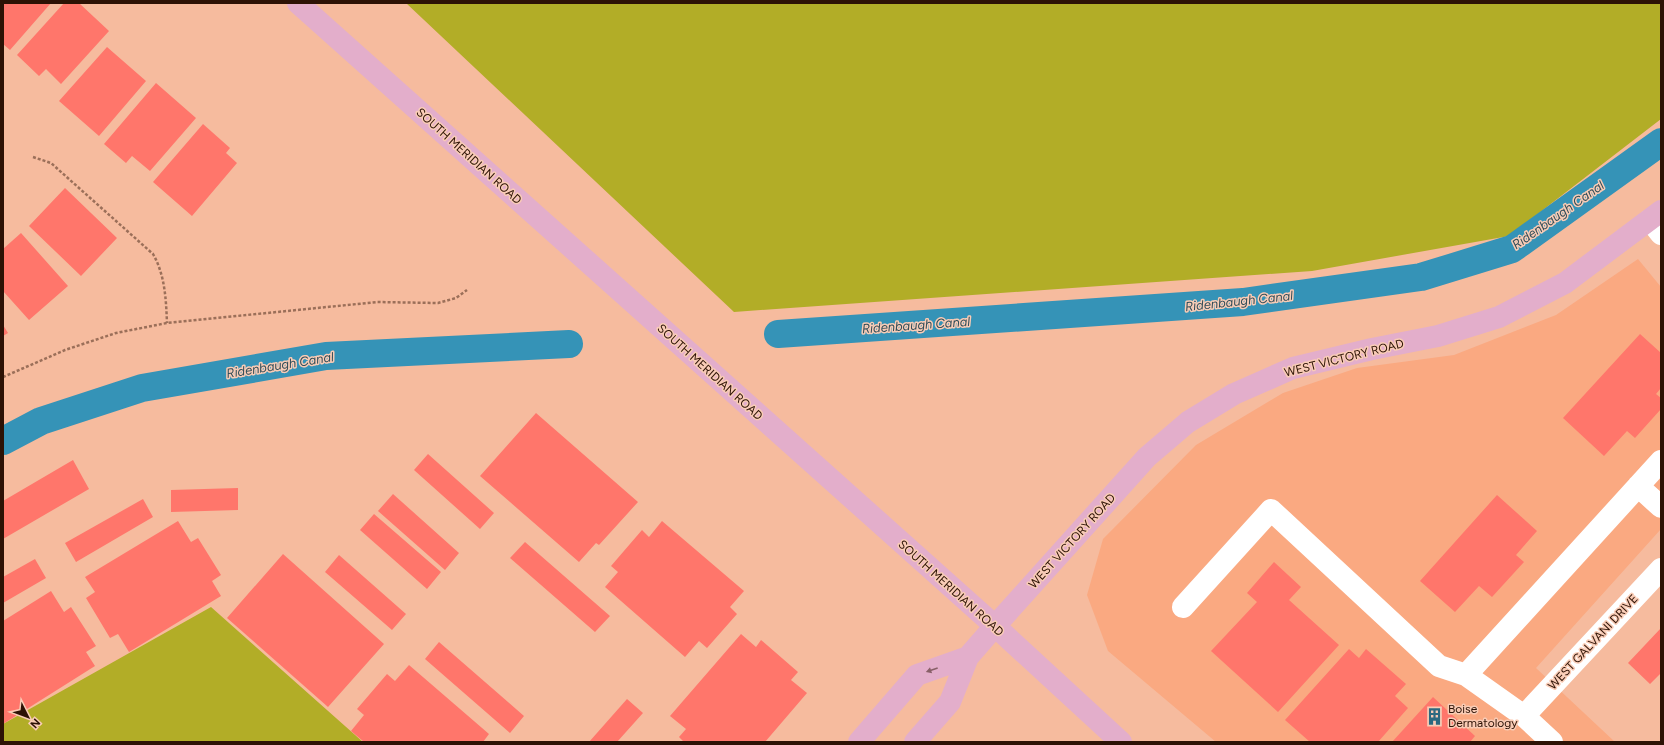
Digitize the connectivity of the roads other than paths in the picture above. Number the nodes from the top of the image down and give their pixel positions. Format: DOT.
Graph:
graph roads {
  1 [pos="298,3"];
  2 [pos="1657,222"];
  3 [pos="1661,461"];
  4 [pos="1638,486"];
  5 [pos="1661,508"];
  6 [pos="1661,568"];
  7 [pos="1183,607"];
  8 [pos="995,626"];
  9 [pos="968,657"];
  10 [pos="1466,675"];
  11 [pos="1524,716"];
  12 [pos="1543,739"];
  13 [pos="858,742"];
  14 [pos="915,742"];
  15 [pos="1120,742"];
  1 -- 8 [label="main road, SOUTH MERIDIAN ROAD"];
  2 -- 8 [label="main road, WEST VICTORY ROAD"];
  3 -- 4 [label="street"];
  4 -- 5 [label="street"];
  4 -- 10 [label="street"];
  6 -- 11 [label="street, WEST GALVANI DRIVE"];
  7 -- 10 [label="street"];
  8 -- 9 [label="main road, WEST VICTORY ROAD"];
  8 -- 15 [label="main road, SOUTH MERIDIAN ROAD"];
  9 -- 13 [label="main road, one-way"];
  9 -- 14 [label="main road"];
  10 -- 11 [label="street"];
  11 -- 12 [label="street"];
}
